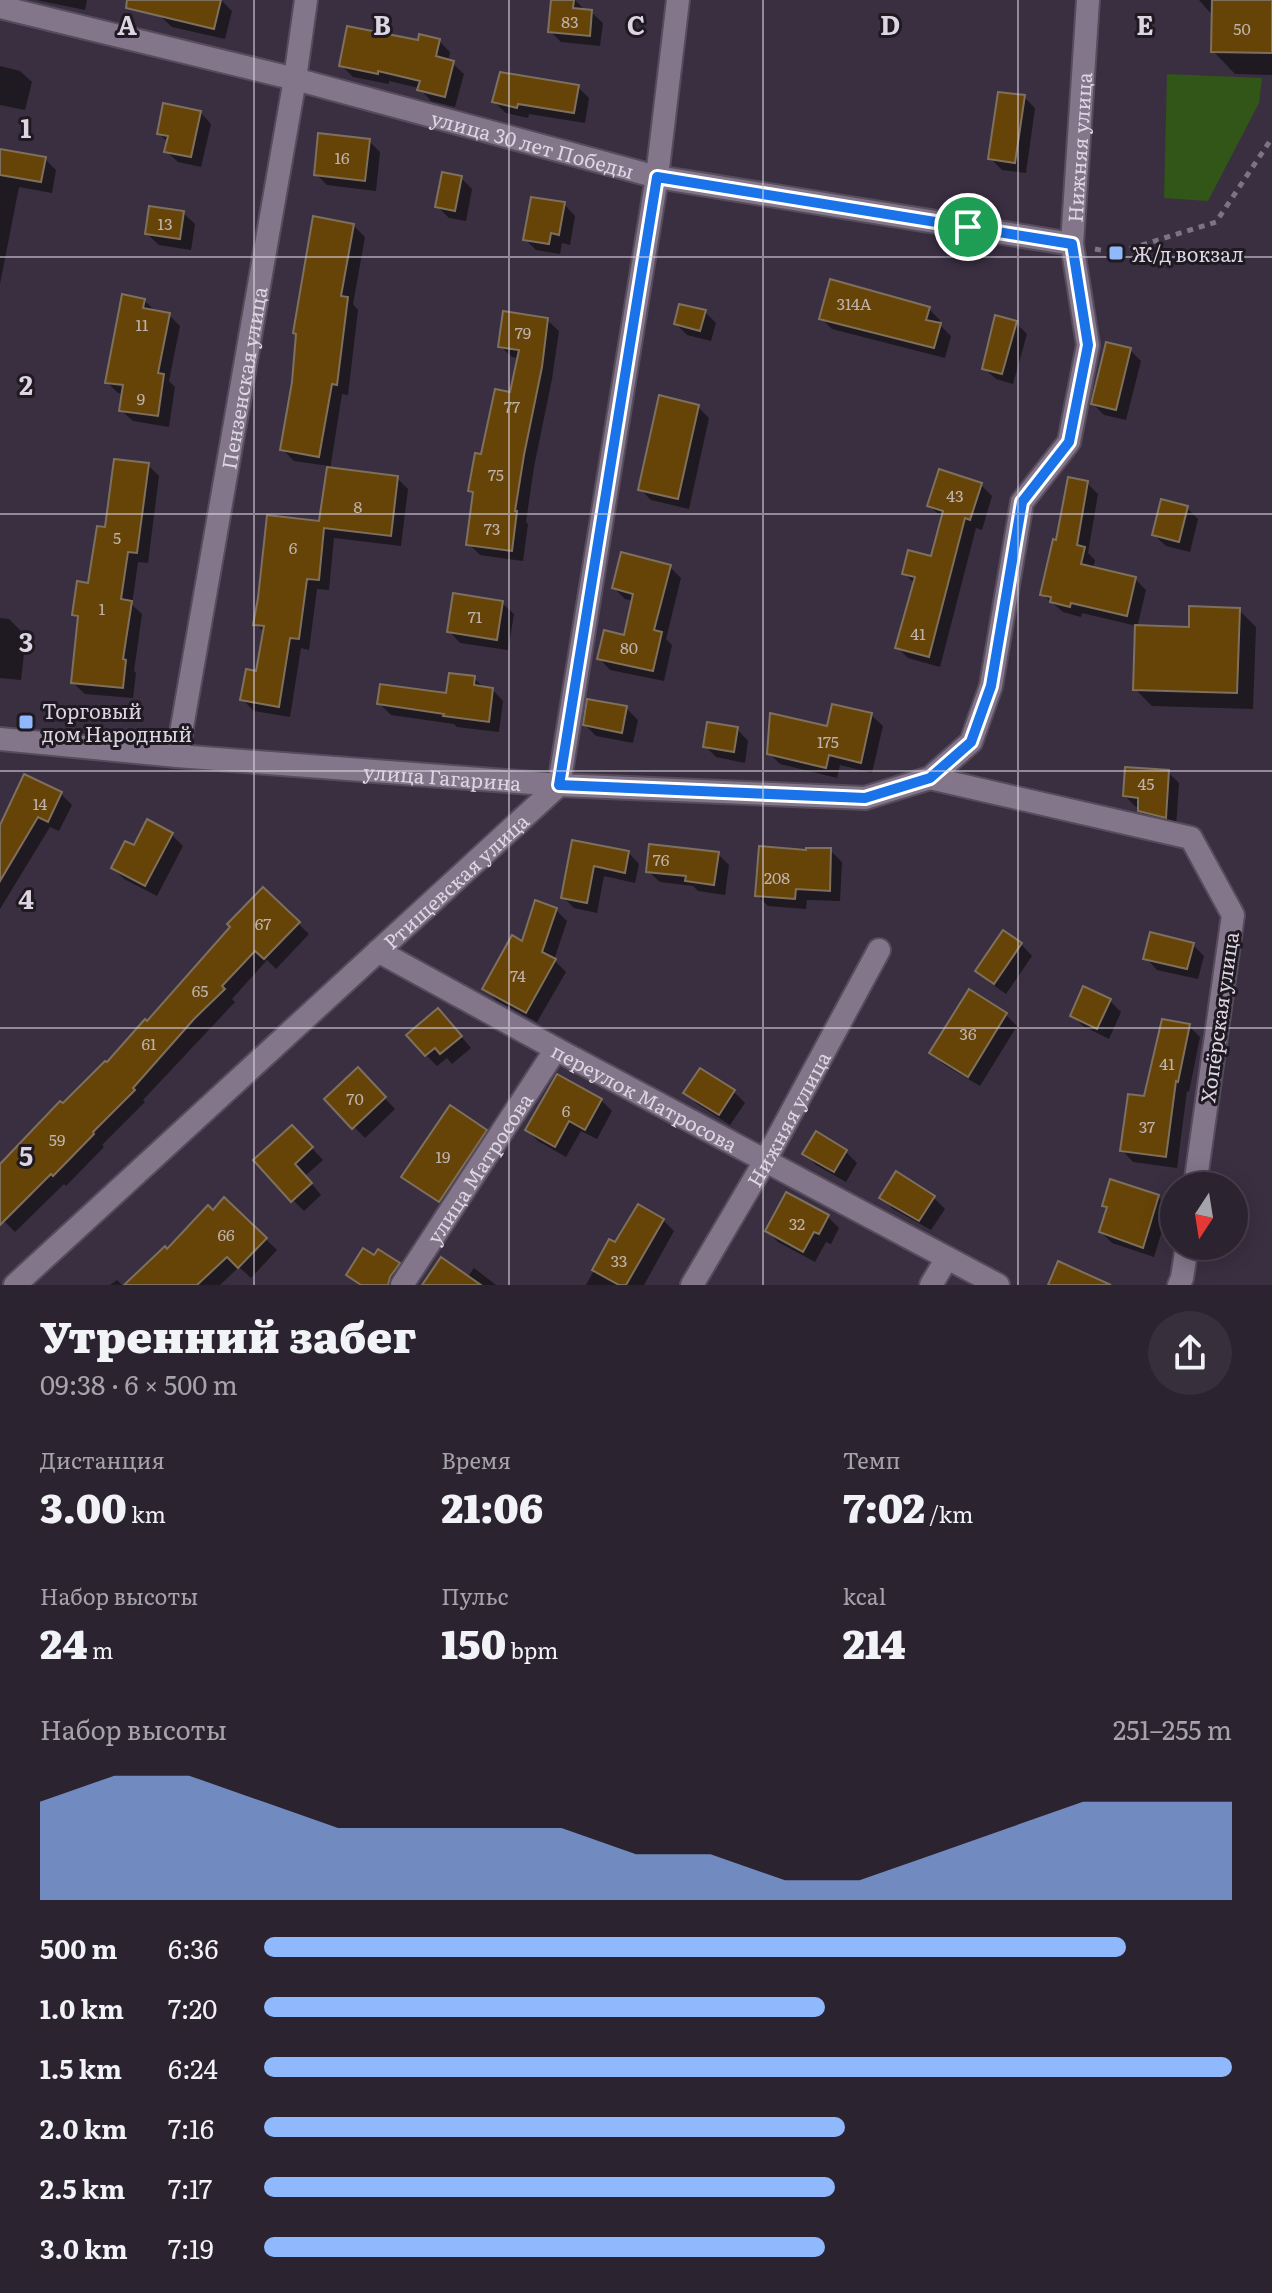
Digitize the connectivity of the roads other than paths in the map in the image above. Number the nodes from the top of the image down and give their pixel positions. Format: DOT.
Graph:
graph roads {
  1 [pos="306,0"];
  2 [pos="678,0"];
  3 [pos="1088,0"];
  4 [pos="0,7"];
  5 [pos="295,79"];
  6 [pos="657,177"];
  7 [pos="1072,244"];
  8 [pos="2,742"];
  9 [pos="177,756"];
  10 [pos="930,778"];
  11 [pos="559,785"];
  12 [pos="879,950"];
  13 [pos="378,951"];
  14 [pos="556,1049"];
  15 [pos="765,1161"];
  16 [pos="1197,1172"];
  17 [pos="947,1258"];
  18 [pos="1185,1260"];
  19 [pos="15,1285"];
  20 [pos="402,1285"];
  21 [pos="692,1285"];
  22 [pos="931,1285"];
  23 [pos="998,1285"];
  24 [pos="1179,1285"];
  1 -- 5 [label="street, Пензенская улица"];
  2 -- 6 [label="street"];
  3 -- 7 [label="street, Нижняя улица"];
  4 -- 5 [label="street, улица 30 лет Победы"];
  5 -- 6 [label="street, улица 30 лет Победы"];
  5 -- 9 [label="street, Пензенская улица"];
  6 -- 7 [label="street, улица 30 лет Победы"];
  6 -- 11 [label="street"];
  7 -- 10 [label="street, Нижняя улица"];
  8 -- 9 [label="street, улица Гагарина"];
  9 -- 11 [label="street, улица Гагарина"];
  10 -- 11 [label="street, улица Гагарина"];
  10 -- 16 [label="street, Хопёрская улица"];
  11 -- 13 [label="street, Ртищевская улица"];
  12 -- 15 [label="street, Нижняя улица"];
  13 -- 14 [label="street, переулок Матросова"];
  13 -- 19 [label="street, Ртищевская улица"];
  14 -- 15 [label="street, переулок Матросова"];
  14 -- 20 [label="street, улица Матросова"];
  15 -- 17 [label="street, переулок Матросова"];
  15 -- 21 [label="street, Нижняя улица"];
  17 -- 22 [label="street"];
  17 -- 23 [label="street, переулок Матросова"];
  18 -- 24 [label="street"];
}
